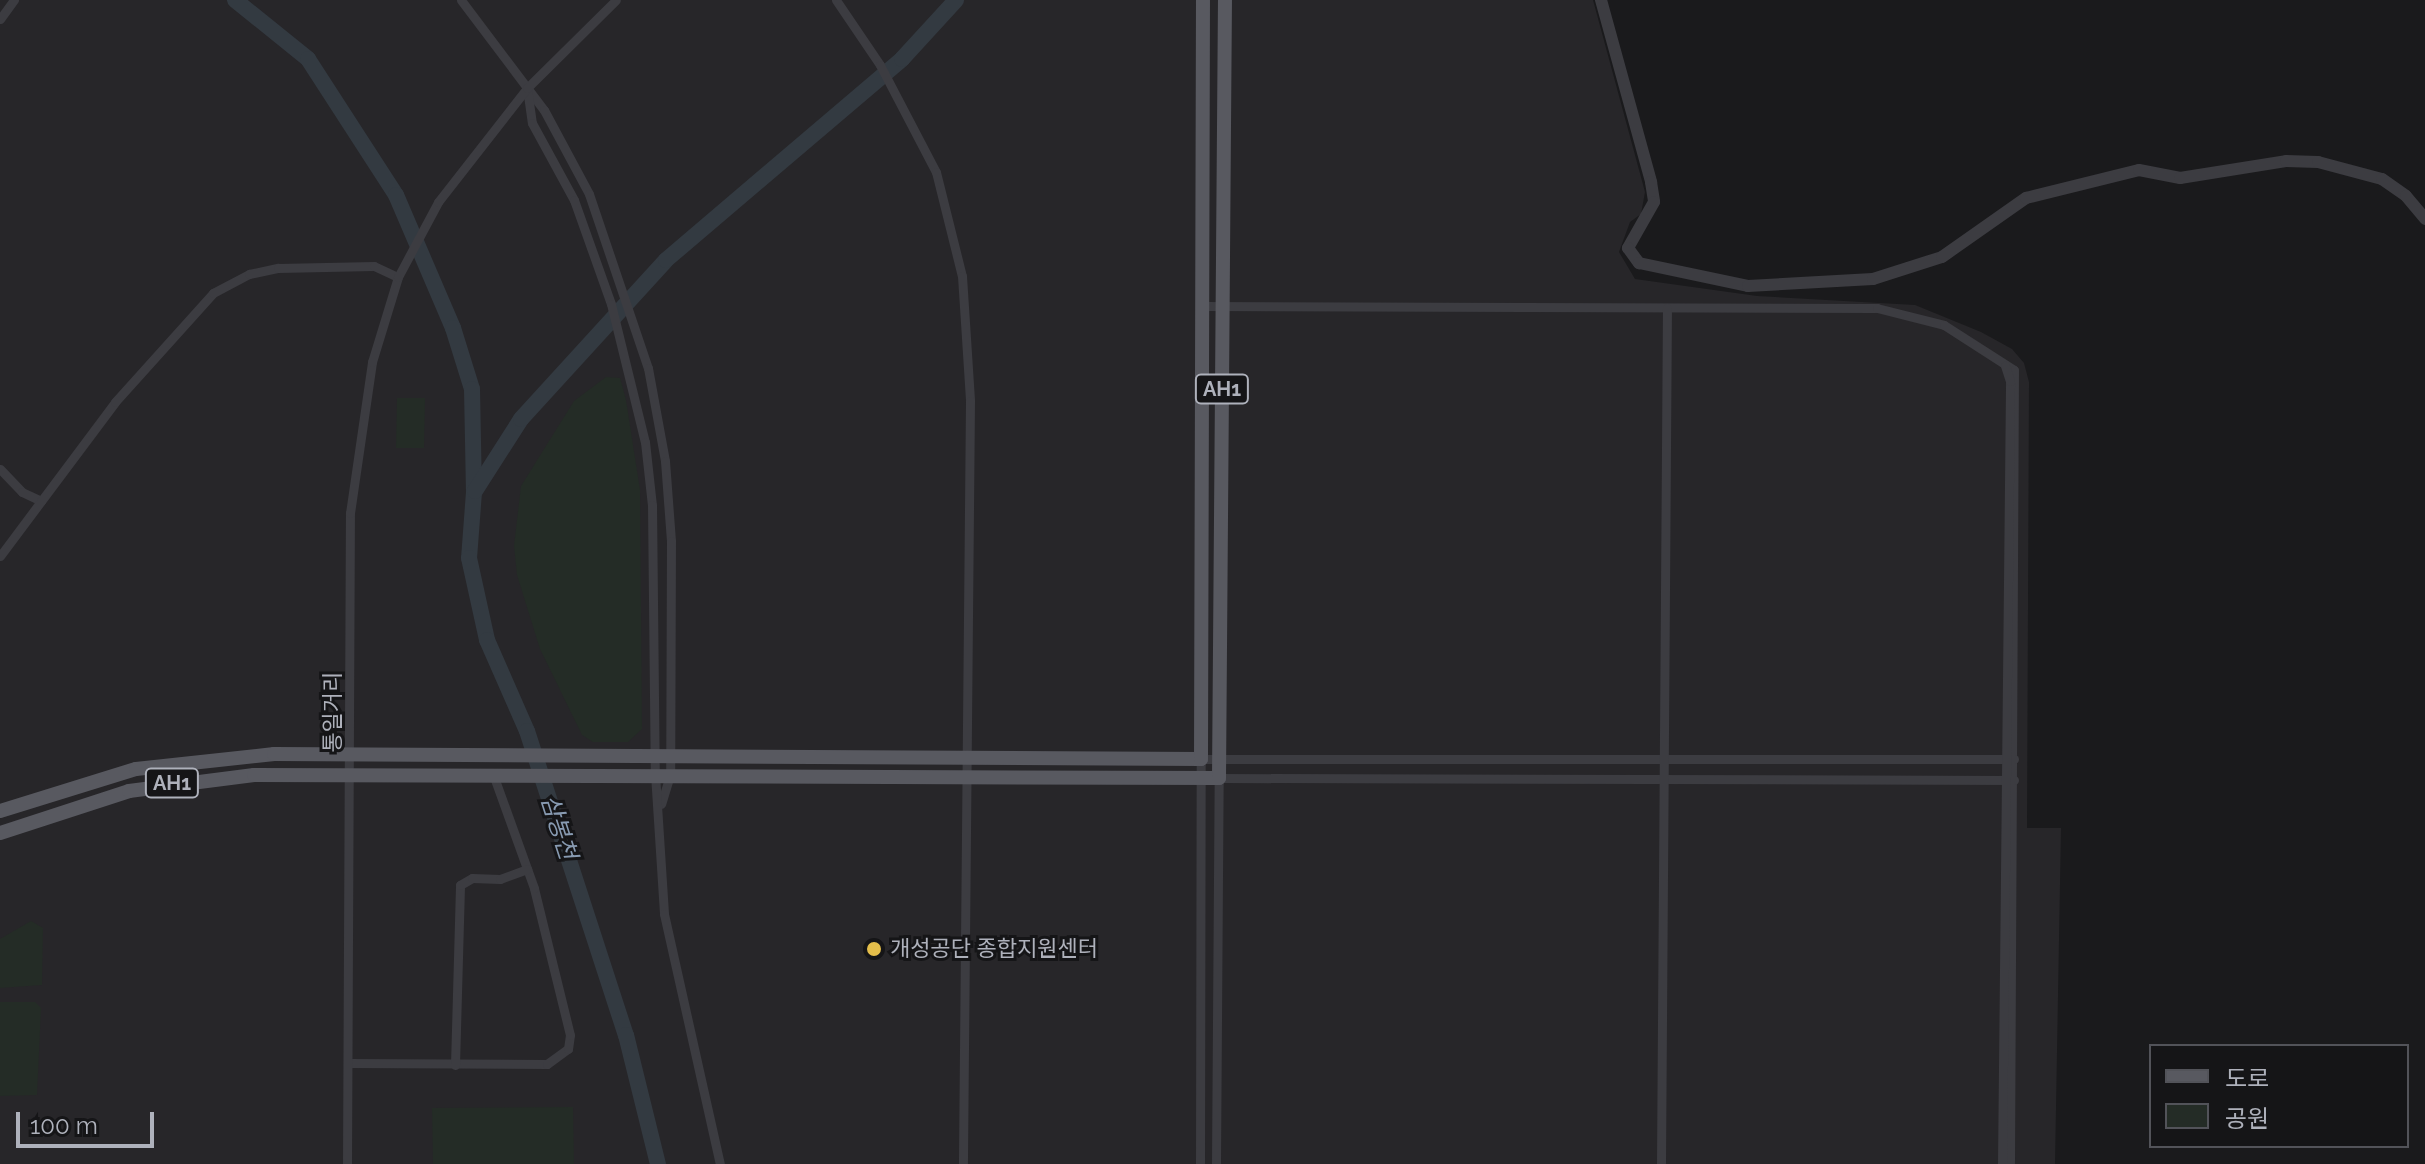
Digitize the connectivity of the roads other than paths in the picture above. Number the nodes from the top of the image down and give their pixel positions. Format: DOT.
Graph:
graph roads {
  1 [pos="14,0"];
  2 [pos="461,0"];
  3 [pos="616,0"];
  4 [pos="836,0"];
  5 [pos="1203,0"];
  6 [pos="1225,0"];
  7 [pos="1601,0"];
  8 [pos="0,19"];
  9 [pos="527,88"];
  10 [pos="2425,219"];
  11 [pos="398,277"];
  12 [pos="1202,306"];
  13 [pos="1222,306"];
  14 [pos="1667,308"];
  15 [pos="2001,359"];
  16 [pos="0,469"];
  17 [pos="41,501"];
  18 [pos="0,556"];
  19 [pos="351,753"];
  20 [pos="662,755"];
  21 [pos="967,757"];
  22 [pos="1219,758"];
  23 [pos="1663,758"];
  24 [pos="1201,759"];
  25 [pos="2010,759"];
  26 [pos="352,772"];
  27 [pos="493,773"];
  28 [pos="662,774"];
  29 [pos="967,776"];
  30 [pos="1200,778"];
  31 [pos="1219,778"];
  32 [pos="1664,779"];
  33 [pos="2010,780"];
  34 [pos="659,810"];
  35 [pos="0,811"];
  36 [pos="0,833"];
  37 [pos="527,869"];
  38 [pos="348,1063"];
  39 [pos="455,1065"];
  40 [pos="347,1164"];
  41 [pos="720,1164"];
  42 [pos="963,1164"];
  43 [pos="1200,1164"];
  44 [pos="1216,1164"];
  45 [pos="1661,1164"];
  46 [pos="2002,1164"];
  47 [pos="2010,1164"];
  1 -- 8 [label="street"];
  2 -- 9 [label="street"];
  3 -- 9 [label="street, 통일거리"];
  4 -- 21 [label="street"];
  5 -- 12 [label="main road, AH1"];
  6 -- 13 [label="main road, AH1"];
  7 -- 10 [label="street"];
  9 -- 11 [label="street, 통일거리"];
  9 -- 20 [label="street"];
  9 -- 20 [label="street"];
  11 -- 17 [label="street"];
  11 -- 19 [label="street, 통일거리"];
  12 -- 13 [label="street"];
  12 -- 24 [label="main road, AH1"];
  13 -- 14 [label="street"];
  13 -- 22 [label="main road, AH1"];
  14 -- 15 [label="street"];
  14 -- 23 [label="street"];
  15 -- 25 [label="street"];
  15 -- 25 [label="street"];
  16 -- 17 [label="street"];
  17 -- 18 [label="street"];
  19 -- 20 [label="main road, AH1"];
  19 -- 26 [label="street, 통일거리"];
  19 -- 35 [label="main road, AH1"];
  20 -- 21 [label="main road, AH1"];
  20 -- 28 [label="street"];
  20 -- 28 [label="street"];
  21 -- 24 [label="main road, AH1"];
  21 -- 29 [label="street"];
  22 -- 23 [label="street"];
  22 -- 24 [label="street"];
  22 -- 31 [label="main road, AH1"];
  23 -- 25 [label="street"];
  23 -- 32 [label="street"];
  24 -- 30 [label="street"];
  25 -- 33 [label="street"];
  26 -- 27 [label="main road, AH1"];
  26 -- 36 [label="main road, AH1"];
  26 -- 38 [label="street, 통일거리"];
  27 -- 28 [label="main road, AH1"];
  27 -- 37 [label="street"];
  28 -- 29 [label="main road, AH1"];
  28 -- 34 [label="street"];
  28 -- 34 [label="street"];
  29 -- 30 [label="main road, AH1"];
  29 -- 42 [label="street"];
  30 -- 31 [label="main road, AH1"];
  30 -- 43 [label="street"];
  31 -- 32 [label="street"];
  31 -- 44 [label="street"];
  32 -- 33 [label="street"];
  32 -- 45 [label="street"];
  33 -- 46 [label="street"];
  33 -- 47 [label="street"];
  34 -- 41 [label="street"];
  37 -- 39 [label="street"];
  37 -- 39 [label="street"];
  38 -- 39 [label="street"];
  38 -- 40 [label="street, 통일거리"];
}
